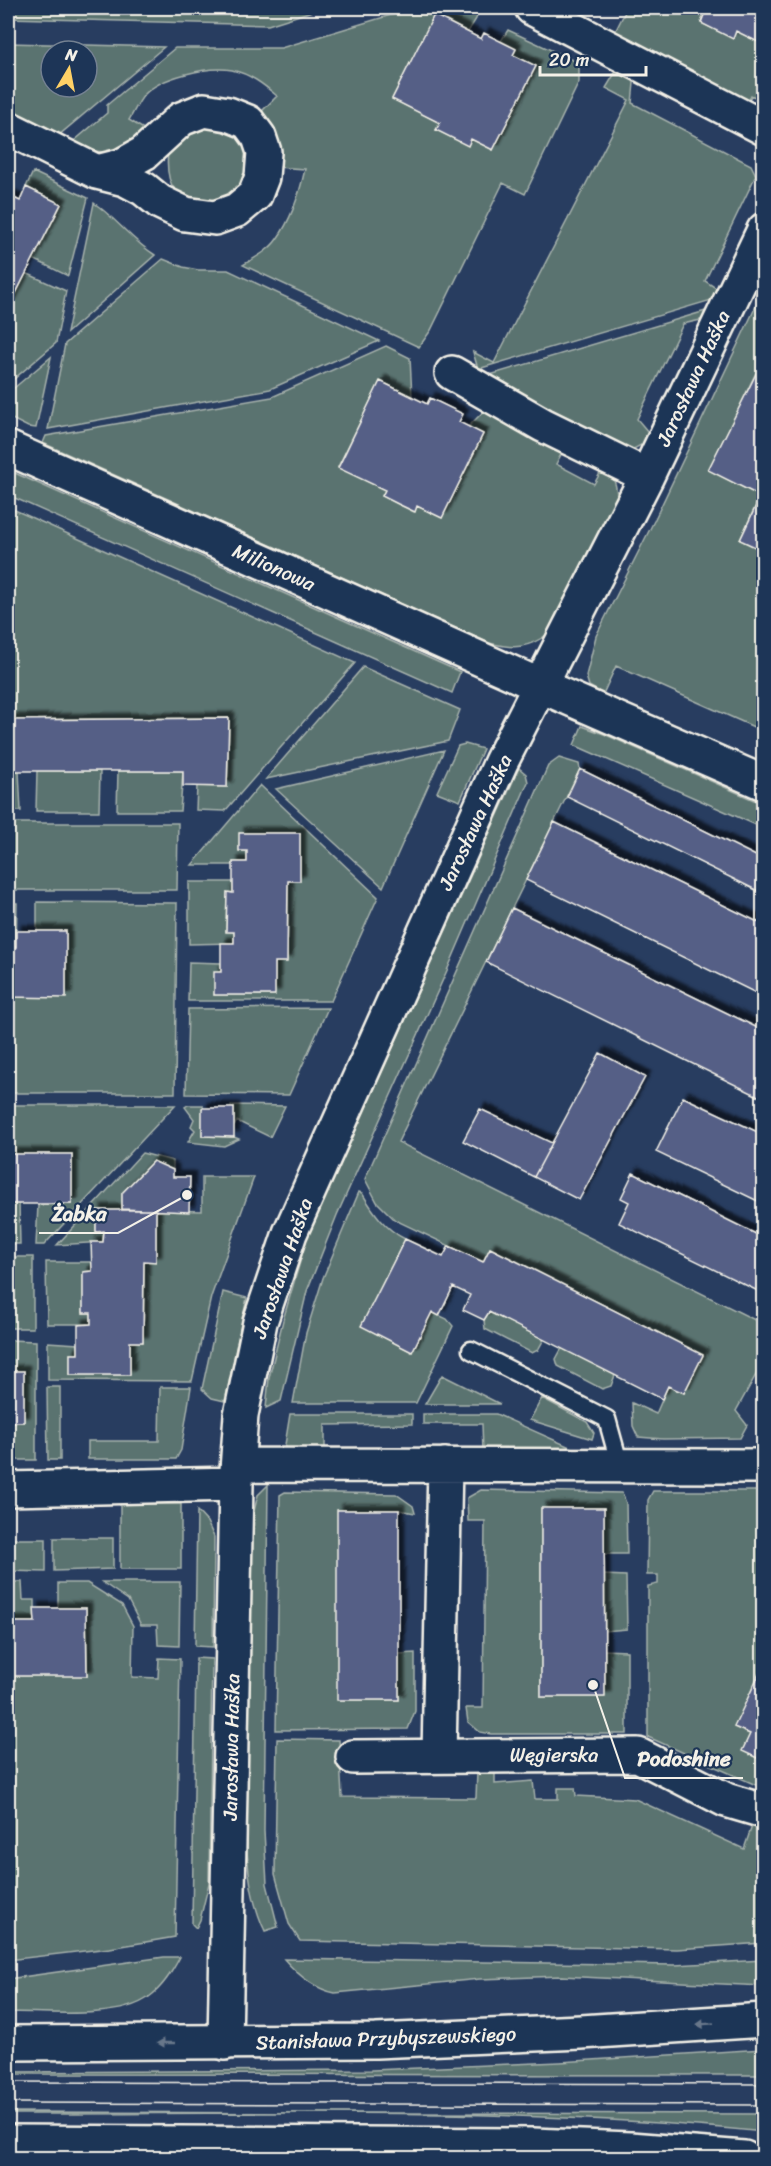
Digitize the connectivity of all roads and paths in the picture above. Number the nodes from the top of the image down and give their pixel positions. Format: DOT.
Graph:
graph roads {
  1 [pos="532,8"];
  2 [pos="8,128"];
  3 [pos="764,128"];
  4 [pos="97,172"];
  5 [pos="764,230"];
  6 [pos="754,272"];
  7 [pos="452,373"];
  8 [pos="8,448"];
  9 [pos="647,476"];
  10 [pos="541,686"];
  11 [pos="764,783"];
  12 [pos="471,1350"];
  13 [pos="444,1465"];
  14 [pos="620,1466"];
  15 [pos="764,1466"];
  16 [pos="237,1475"];
  17 [pos="8,1489"];
  18 [pos="440,1755"];
  19 [pos="353,1756"];
  20 [pos="764,1809"];
  21 [pos="764,2020"];
  22 [pos="8,2043"];
  23 [pos="225,2043"];
  24 [pos="8,2142"];
  25 [pos="744,2158"];
  1 -- 3 [label="street"];
  2 -- 4 [label="street"];
  4 -- 4 [label="street"];
  5 -- 6 [label="street, Jarosława Haška"];
  6 -- 9 [label="street, Jarosława Haška"];
  7 -- 9 [label="street"];
  8 -- 10 [label="street, Milionowa"];
  9 -- 10 [label="street, Jarosława Haška"];
  10 -- 11 [label="street"];
  10 -- 16 [label="street, Jarosława Haška"];
  12 -- 14 [label="lane"];
  13 -- 14 [label="street"];
  13 -- 16 [label="street"];
  13 -- 18 [label="street"];
  14 -- 15 [label="street"];
  16 -- 17 [label="street"];
  16 -- 23 [label="street, Jarosława Haška"];
  18 -- 19 [label="street, Węgierska"];
  18 -- 20 [label="street, Węgierska"];
  21 -- 23 [label="street, Stanisława Przybyszewskiego, one-way"];
  23 -- 22 [label="street, Stanisława Przybyszewskiego, one-way"];
  24 -- 25 [label="street"];
}
